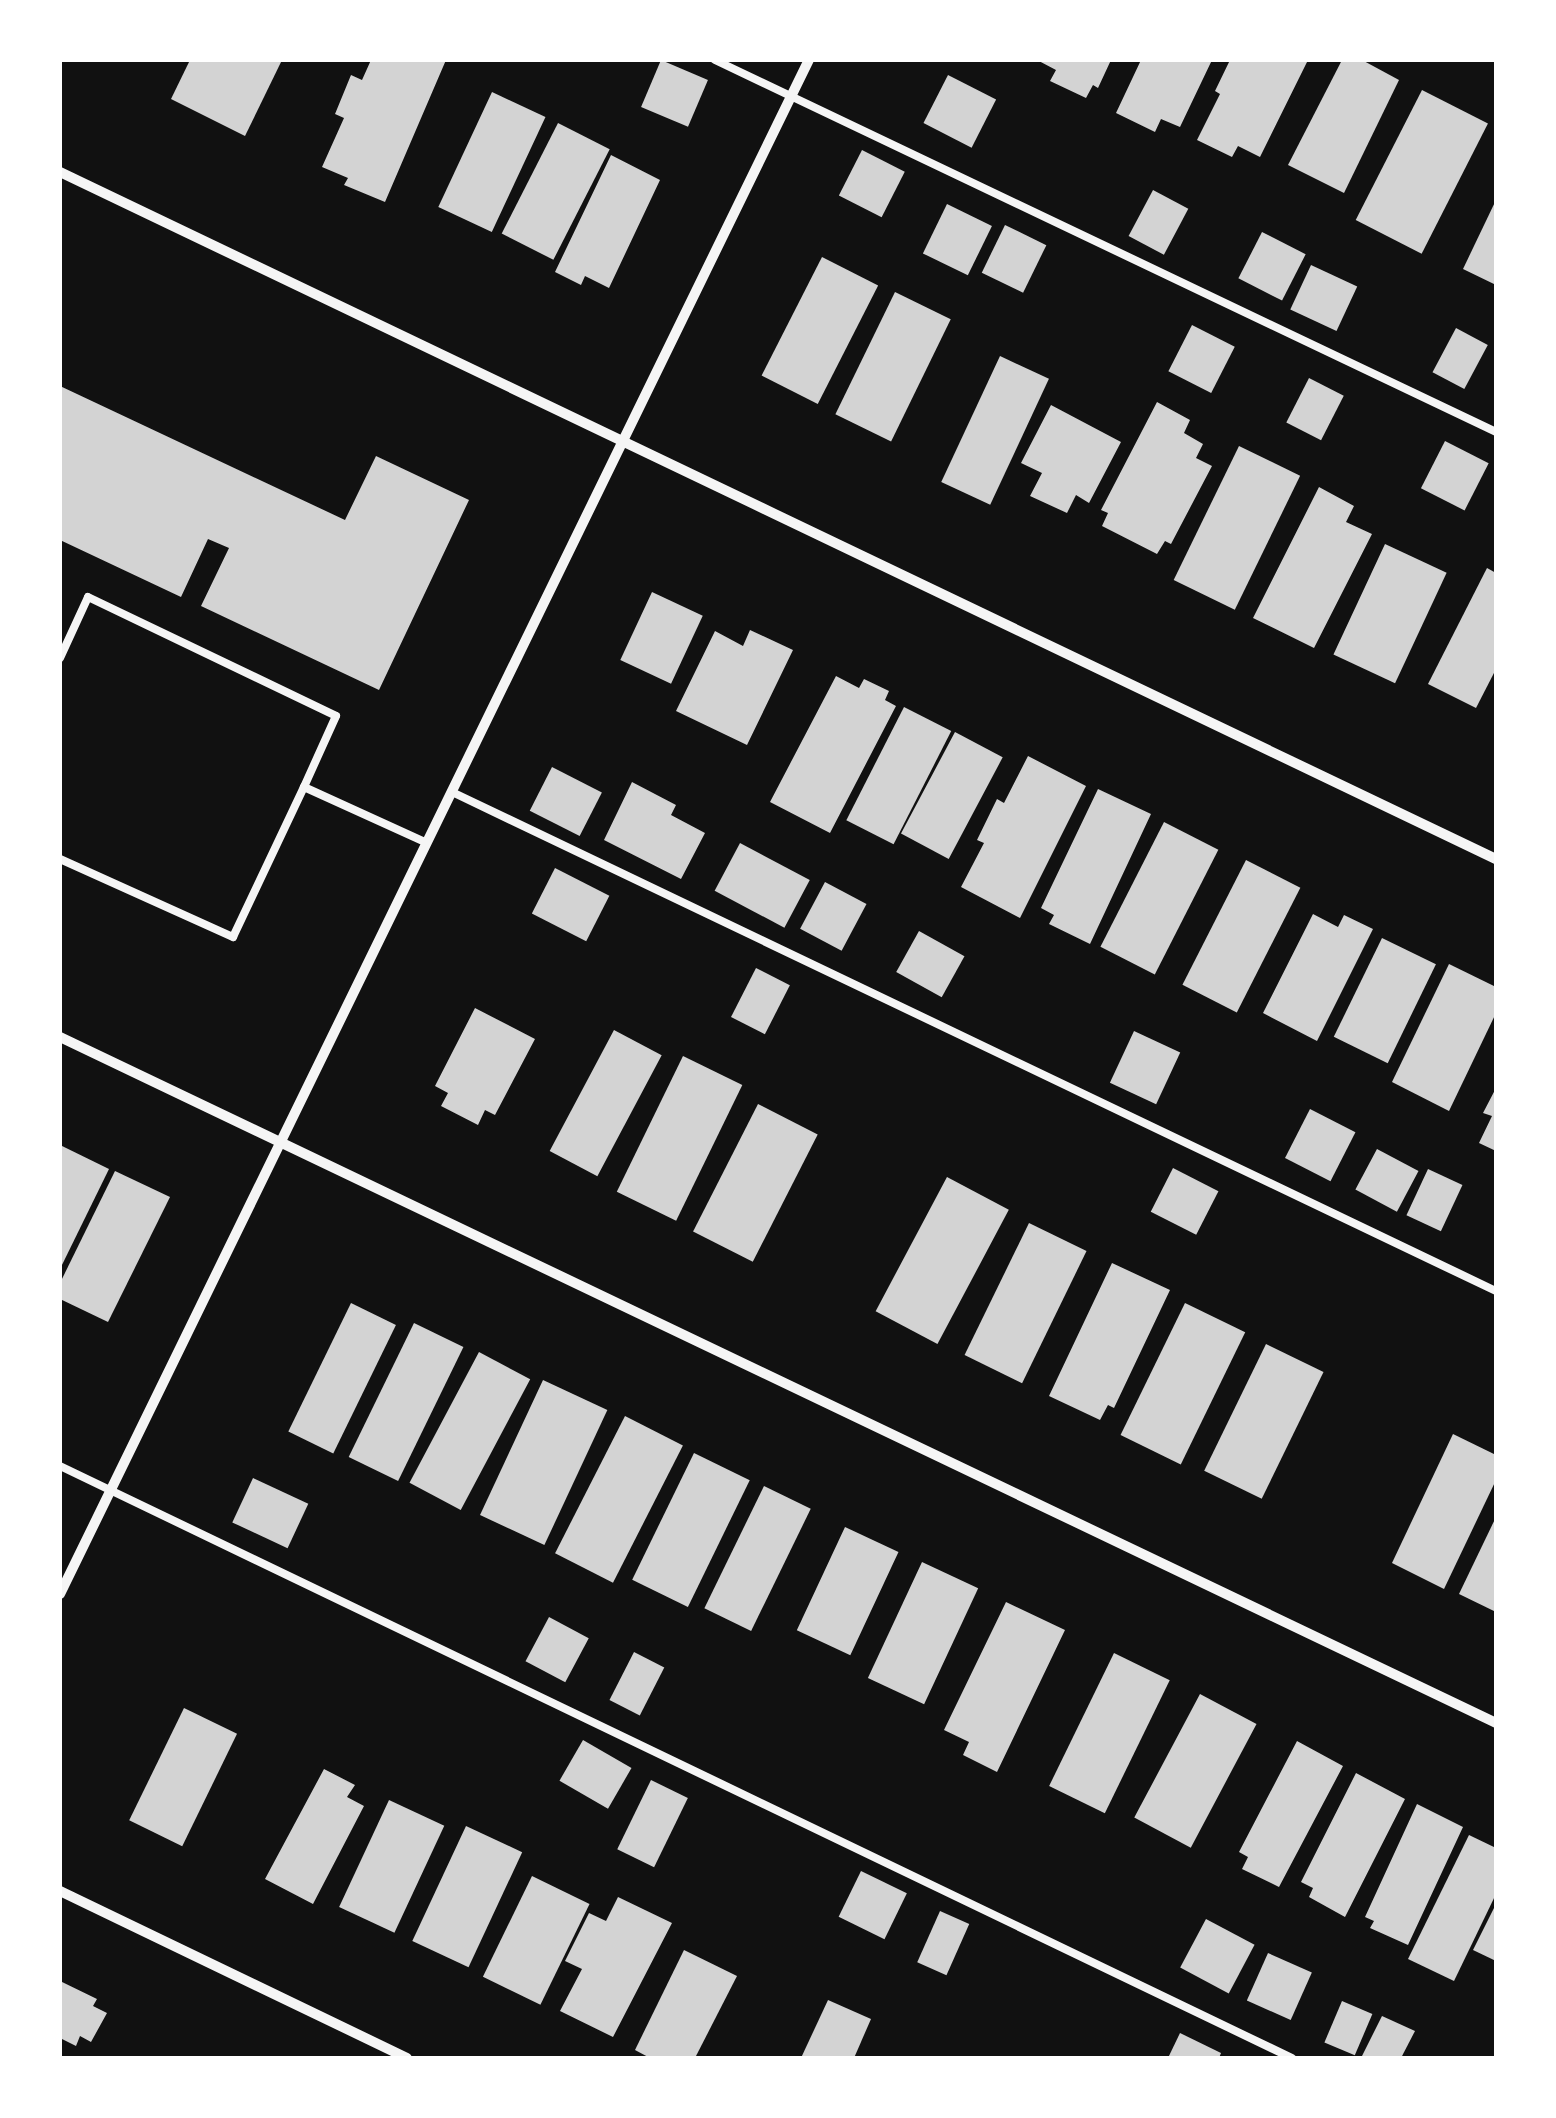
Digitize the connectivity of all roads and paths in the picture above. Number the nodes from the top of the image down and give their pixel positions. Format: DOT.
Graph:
graph roads {
  1 [pos="715,60"];
  2 [pos="809,60"];
  3 [pos="791,96"];
  4 [pos="60,172"];
  5 [pos="1496,432"];
  6 [pos="623,441"];
  7 [pos="60,658"];
  8 [pos="304,787"];
  9 [pos="452,792"];
  10 [pos="427,843"];
  11 [pos="60,859"];
  12 [pos="1496,859"];
  13 [pos="60,1037"];
  14 [pos="280,1142"];
  15 [pos="1496,1291"];
  16 [pos="60,1466"];
  17 [pos="111,1490"];
  18 [pos="60,1594"];
  19 [pos="1496,1723"];
  20 [pos="60,1891"];
  21 [pos="407,2058"];
  22 [pos="1292,2058"];
  1 -- 3 [label="lane"];
  2 -- 3 [label="street"];
  3 -- 5 [label="lane"];
  3 -- 6 [label="street"];
  4 -- 6 [label="street"];
  6 -- 9 [label="street"];
  6 -- 12 [label="street"];
  7 -- 8 [label="lane"];
  8 -- 10 [label="lane"];
  8 -- 11 [label="lane"];
  9 -- 10 [label="street"];
  9 -- 15 [label="lane"];
  10 -- 14 [label="street"];
  13 -- 14 [label="street"];
  14 -- 17 [label="street"];
  14 -- 19 [label="street"];
  16 -- 17 [label="lane"];
  17 -- 18 [label="street"];
  17 -- 22 [label="lane"];
  20 -- 21 [label="street"];
}
